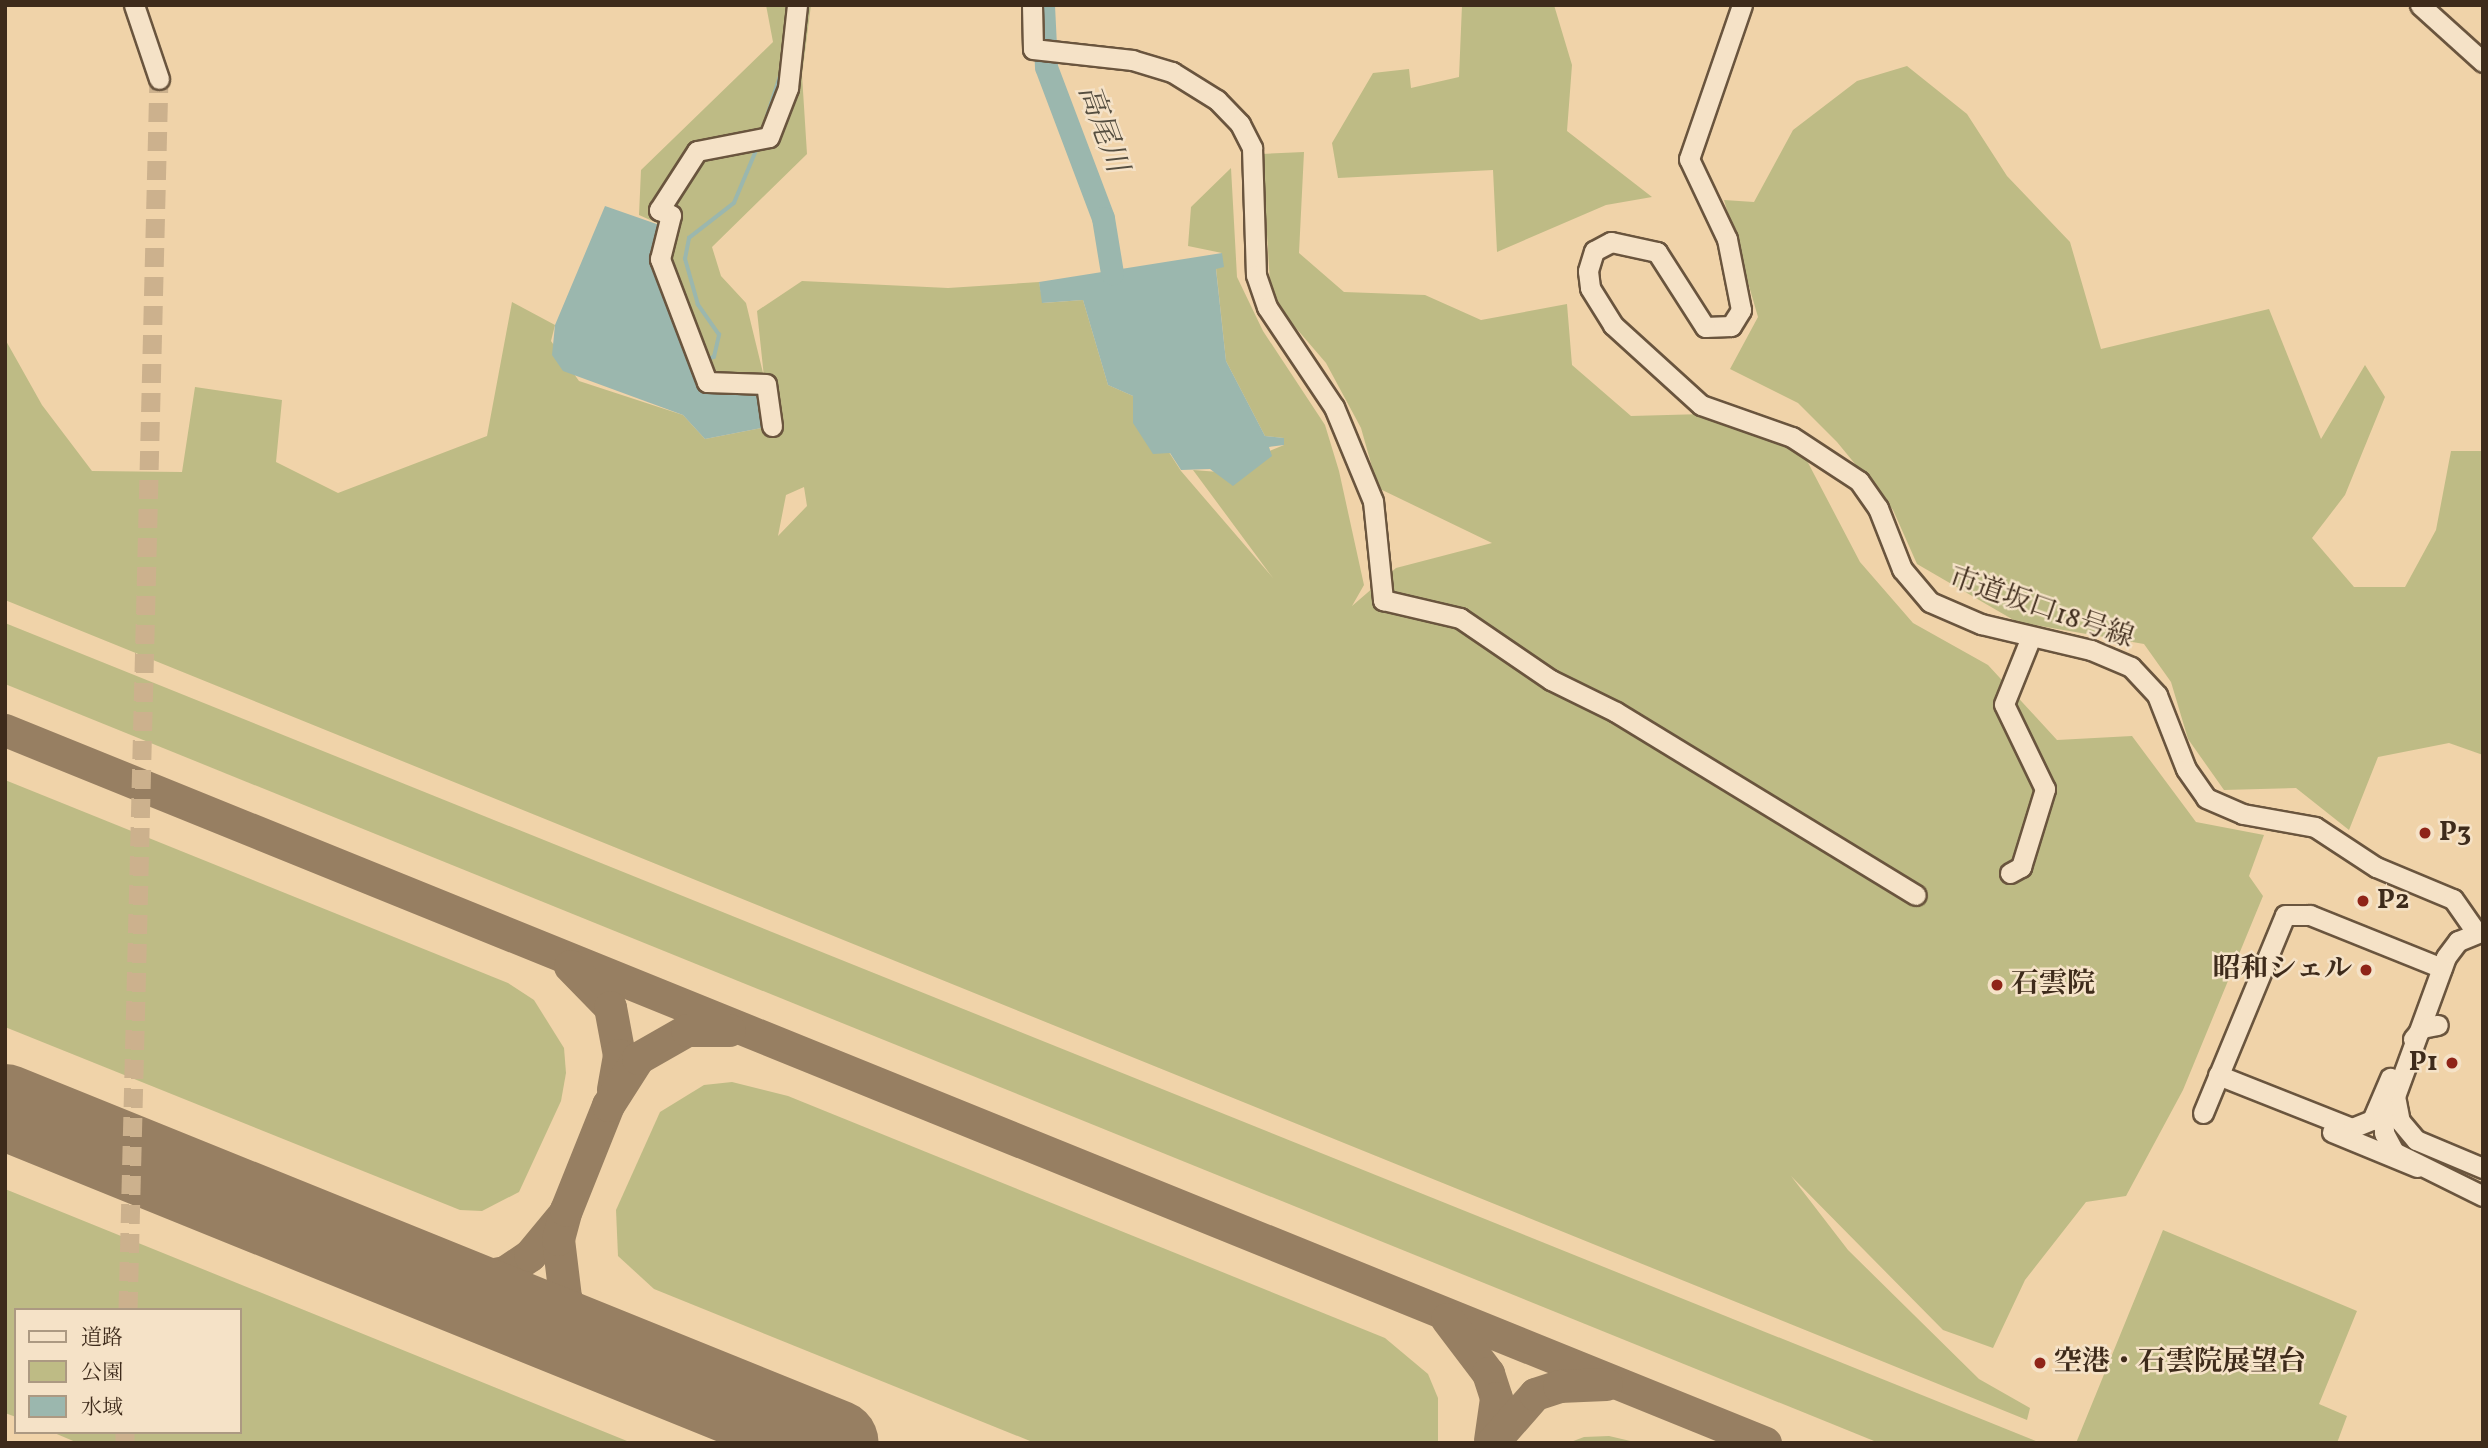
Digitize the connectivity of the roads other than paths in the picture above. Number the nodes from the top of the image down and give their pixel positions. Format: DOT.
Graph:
graph roads {
  1 [pos="134,5"];
  2 [pos="797,5"];
  3 [pos="1032,5"];
  4 [pos="1742,5"];
  5 [pos="2420,5"];
  6 [pos="2483,62"];
  7 [pos="159,79"];
  8 [pos="772,426"];
  9 [pos="2031,636"];
  10 [pos="2010,873"];
  11 [pos="1916,895"];
  12 [pos="2479,931"];
  13 [pos="2442,968"];
  14 [pos="2438,1026"];
  15 [pos="2410,1044"];
  16 [pos="2216,1080"];
  17 [pos="2382,1099"];
  18 [pos="2203,1113"];
  19 [pos="2417,1167"];
  20 [pos="2483,1168"];
  21 [pos="2483,1196"];
  1 -- 7 [label="street"];
  2 -- 8 [label="street"];
  3 -- 11 [label="street"];
  4 -- 9 [label="street, 市道坂口18号線"];
  5 -- 6 [label="street"];
  9 -- 10 [label="street"];
  9 -- 12 [label="street, 市道坂口18号線"];
  12 -- 13 [label="street"];
  13 -- 15 [label="street"];
  13 -- 16 [label="street"];
  14 -- 15 [label="street"];
  15 -- 17 [label="street"];
  15 -- 20 [label="street"];
  16 -- 17 [label="street"];
  16 -- 18 [label="street"];
  16 -- 19 [label="street"];
  17 -- 19 [label="street"];
  19 -- 21 [label="street"];
}
